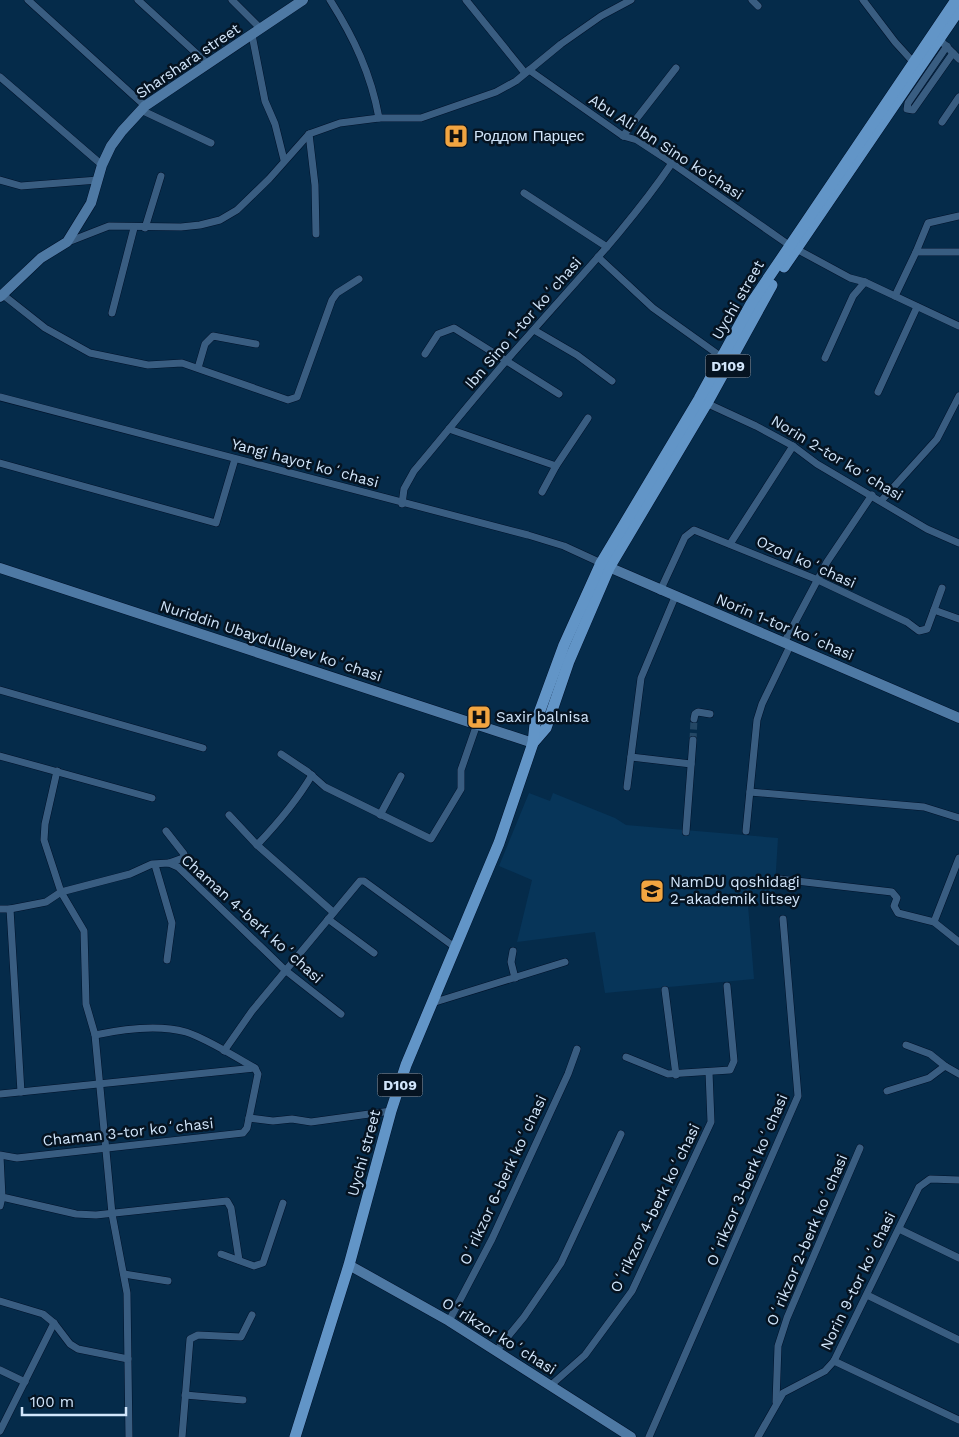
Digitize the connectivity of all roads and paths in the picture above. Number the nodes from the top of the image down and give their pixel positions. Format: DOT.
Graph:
graph roads {
  1 [pos="28,0"];
  2 [pos="138,0"];
  3 [pos="232,0"];
  4 [pos="303,0"];
  5 [pos="330,0"];
  6 [pos="466,0"];
  7 [pos="631,0"];
  8 [pos="752,0"];
  9 [pos="863,0"];
  10 [pos="956,0"];
  11 [pos="758,6"];
  12 [pos="959,10"];
  13 [pos="261,29"];
  14 [pos="252,35"];
  15 [pos="943,43"];
  16 [pos="953,53"];
  17 [pos="959,59"];
  18 [pos="208,64"];
  19 [pos="916,65"];
  20 [pos="676,68"];
  21 [pos="527,72"];
  22 [pos="0,77"];
  23 [pos="959,97"];
  24 [pos="143,108"];
  25 [pos="379,118"];
  26 [pos="942,122"];
  27 [pos="309,134"];
  28 [pos="623,136"];
  29 [pos="211,143"];
  30 [pos="284,160"];
  31 [pos="672,163"];
  32 [pos="102,165"];
  33 [pos="161,176"];
  34 [pos="0,180"];
  35 [pos="98,180"];
  36 [pos="524,193"];
  37 [pos="959,216"];
  38 [pos="134,228"];
  39 [pos="145,228"];
  40 [pos="316,234"];
  41 [pos="67,242"];
  42 [pos="607,247"];
  43 [pos="793,247"];
  44 [pos="916,252"];
  45 [pos="959,252"];
  46 [pos="598,257"];
  47 [pos="360,279"];
  48 [pos="865,282"];
  49 [pos="1,296"];
  50 [pos="895,296"];
  51 [pos="917,307"];
  52 [pos="112,313"];
  53 [pos="959,326"];
  54 [pos="534,330"];
  55 [pos="256,344"];
  56 [pos="424,354"];
  57 [pos="824,358"];
  58 [pos="726,360"];
  59 [pos="505,362"];
  60 [pos="198,368"];
  61 [pos="612,381"];
  62 [pos="878,392"];
  63 [pos="559,394"];
  64 [pos="959,396"];
  65 [pos="0,397"];
  66 [pos="703,401"];
  67 [pos="588,418"];
  68 [pos="450,429"];
  69 [pos="793,446"];
  70 [pos="235,459"];
  71 [pos="0,463"];
  72 [pos="556,466"];
  73 [pos="542,492"];
  74 [pos="872,495"];
  75 [pos="881,501"];
  76 [pos="402,504"];
  77 [pos="959,543"];
  78 [pos="730,544"];
  79 [pos="605,565"];
  80 [pos="0,568"];
  81 [pos="818,580"];
  82 [pos="942,588"];
  83 [pos="660,591"];
  84 [pos="675,597"];
  85 [pos="934,610"];
  86 [pos="959,619"];
  87 [pos="787,644"];
  88 [pos="0,690"];
  89 [pos="710,714"];
  90 [pos="959,718"];
  91 [pos="694,719"];
  92 [pos="477,724"];
  93 [pos="693,740"];
  94 [pos="533,743"];
  95 [pos="203,748"];
  96 [pos="281,754"];
  97 [pos="0,757"];
  98 [pos="631,757"];
  99 [pos="691,764"];
  100 [pos="57,771"];
  101 [pos="312,775"];
  102 [pos="401,776"];
  103 [pos="627,787"];
  104 [pos="750,792"];
  105 [pos="152,798"];
  106 [pos="229,815"];
  107 [pos="380,815"];
  108 [pos="959,818"];
  109 [pos="166,831"];
  110 [pos="746,831"];
  111 [pos="686,832"];
  112 [pos="257,845"];
  113 [pos="959,858"];
  114 [pos="169,862"];
  115 [pos="154,865"];
  116 [pos="779,880"];
  117 [pos="61,892"];
  118 [pos="0,908"];
  119 [pos="10,909"];
  120 [pos="333,912"];
  121 [pos="328,918"];
  122 [pos="783,919"];
  123 [pos="934,922"];
  124 [pos="959,942"];
  125 [pos="456,948"];
  126 [pos="513,951"];
  127 [pos="374,953"];
  128 [pos="168,960"];
  129 [pos="565,962"];
  130 [pos="285,970"];
  131 [pos="515,978"];
  132 [pos="726,986"];
  133 [pos="665,990"];
  134 [pos="431,1003"];
  135 [pos="341,1014"];
  136 [pos="94,1035"];
  137 [pos="906,1045"];
  138 [pos="577,1049"];
  139 [pos="224,1051"];
  140 [pos="626,1057"];
  141 [pos="945,1066"];
  142 [pos="255,1068"];
  143 [pos="709,1072"];
  144 [pos="959,1074"];
  145 [pos="676,1075"];
  146 [pos="98,1086"];
  147 [pos="21,1092"];
  148 [pos="887,1092"];
  149 [pos="0,1094"];
  150 [pos="391,1111"];
  151 [pos="249,1118"];
  152 [pos="621,1134"];
  153 [pos="860,1148"];
  154 [pos="104,1149"];
  155 [pos="0,1155"];
  156 [pos="959,1180"];
  157 [pos="2,1197"];
  158 [pos="283,1203"];
  159 [pos="0,1206"];
  160 [pos="112,1214"];
  161 [pos="899,1229"];
  162 [pos="221,1254"];
  163 [pos="959,1258"];
  164 [pos="239,1260"];
  165 [pos="349,1265"];
  166 [pos="124,1274"];
  167 [pos="168,1281"];
  168 [pos="867,1295"];
  169 [pos="0,1301"];
  170 [pos="252,1315"];
  171 [pos="449,1321"];
  172 [pos="54,1323"];
  173 [pos="959,1340"];
  174 [pos="496,1350"];
  175 [pos="128,1359"];
  176 [pos="834,1361"];
  177 [pos="0,1370"];
  178 [pos="25,1382"];
  179 [pos="550,1386"];
  180 [pos="185,1395"];
  181 [pos="244,1400"];
  182 [pos="776,1402"];
  183 [pos="959,1420"];
  184 [pos="0,1431"];
  185 [pos="129,1437"];
  186 [pos="182,1437"];
  187 [pos="295,1437"];
  188 [pos="632,1437"];
  189 [pos="649,1437"];
  190 [pos="758,1437"];
  1 -- 24 [label="street"];
  2 -- 18 [label="street"];
  3 -- 13 [label="street"];
  4 -- 13 [label="main road, Sharshara street"];
  5 -- 25 [label="street"];
  6 -- 21 [label="street, Abu Ali Ibn Sino ko'chasi"];
  7 -- 21 [label="street"];
  8 -- 11 [label="street"];
  9 -- 19 [label="street"];
  10 -- 19 [label="main road, Uychi street / D109"];
  12 -- 15 [label="main road, Uychi street / D109"];
  13 -- 14 [label="main road, Sharshara street"];
  14 -- 18 [label="main road, Sharshara street"];
  14 -- 30 [label="street"];
  15 -- 16 [label="street"];
  15 -- 16 [label="street"];
  15 -- 19 [label="main road, Uychi street / D109"];
  16 -- 17 [label="street"];
  18 -- 24 [label="main road, Sharshara street"];
  19 -- 43 [label="main road, Uychi street / D109"];
  20 -- 28 [label="street"];
  21 -- 25 [label="street"];
  21 -- 28 [label="street, Abu Ali Ibn Sino ko'chasi"];
  22 -- 32 [label="street"];
  23 -- 26 [label="street"];
  24 -- 29 [label="street"];
  24 -- 32 [label="main road, Sharshara street"];
  25 -- 27 [label="street"];
  27 -- 30 [label="street"];
  27 -- 40 [label="street"];
  28 -- 31 [label="street, Abu Ali Ibn Sino ko'chasi"];
  30 -- 39 [label="street"];
  31 -- 42 [label="street, Ibn Sino 1-tor koʻchasi"];
  31 -- 43 [label="street, Abu Ali Ibn Sino ko'chasi"];
  32 -- 35 [label="main road, Sharshara street"];
  33 -- 39 [label="street"];
  34 -- 35 [label="street"];
  35 -- 41 [label="main road, Sharshara street"];
  36 -- 42 [label="street"];
  37 -- 44 [label="street"];
  38 -- 39 [label="street"];
  38 -- 41 [label="street"];
  38 -- 52 [label="street"];
  41 -- 49 [label="main road"];
  42 -- 46 [label="street, Ibn Sino 1-tor koʻchasi"];
  43 -- 48 [label="street, Abu Ali Ibn Sino ko'chasi"];
  43 -- 58 [label="main road, Uychi street / D109"];
  44 -- 45 [label="street"];
  44 -- 50 [label="street"];
  46 -- 54 [label="street, Ibn Sino 1-tor koʻchasi"];
  46 -- 58 [label="street"];
  47 -- 60 [label="street"];
  48 -- 50 [label="street, Abu Ali Ibn Sino ko'chasi"];
  48 -- 57 [label="street"];
  49 -- 60 [label="street"];
  50 -- 51 [label="street, Abu Ali Ibn Sino ko'chasi"];
  51 -- 53 [label="street, Abu Ali Ibn Sino ko'chasi"];
  51 -- 62 [label="street"];
  54 -- 59 [label="street, Ibn Sino 1-tor koʻchasi"];
  54 -- 61 [label="street"];
  55 -- 60 [label="street"];
  56 -- 59 [label="street"];
  58 -- 66 [label="main road, Uychi street / D109"];
  59 -- 63 [label="street"];
  59 -- 68 [label="street, Ibn Sino 1-tor koʻchasi"];
  64 -- 75 [label="street"];
  65 -- 70 [label="street, Yangi hayot koʻchasi"];
  66 -- 69 [label="street, Norin 2-tor koʻchasi"];
  66 -- 79 [label="main road, Uychi street / D109"];
  67 -- 72 [label="street"];
  68 -- 72 [label="street"];
  68 -- 76 [label="street, Ibn Sino 1-tor koʻchasi"];
  69 -- 74 [label="street, Norin 2-tor koʻchasi"];
  69 -- 78 [label="street"];
  70 -- 71 [label="street"];
  70 -- 76 [label="street, Yangi hayot koʻchasi"];
  72 -- 73 [label="street"];
  74 -- 75 [label="street, Norin 2-tor koʻchasi"];
  74 -- 81 [label="street"];
  75 -- 77 [label="street, Norin 2-tor koʻchasi"];
  76 -- 79 [label="street, Yangi hayot koʻchasi"];
  78 -- 81 [label="street, Ozod koʻchasi"];
  78 -- 83 [label="street, Ozod koʻchasi"];
  79 -- 83 [label="main road, Norin 1-tor koʻchasi"];
  79 -- 94 [label="main road, Uychi street / D109"];
  80 -- 92 [label="main road, Nuriddin Ubaydullayev koʻchasi"];
  81 -- 85 [label="street, Ozod koʻchasi"];
  81 -- 87 [label="street"];
  82 -- 85 [label="street"];
  83 -- 84 [label="main road, Norin 1-tor koʻchasi"];
  84 -- 87 [label="main road, Norin 1-tor koʻchasi"];
  84 -- 98 [label="street"];
  85 -- 86 [label="street"];
  87 -- 90 [label="main road, Norin 1-tor koʻchasi"];
  87 -- 104 [label="street"];
  88 -- 95 [label="street"];
  89 -- 91 [label="street"];
  92 -- 94 [label="main road, Nuriddin Ubaydullayev koʻchasi"];
  92 -- 107 [label="street"];
  93 -- 99 [label="street"];
  94 -- 125 [label="main road, Uychi street / D109"];
  96 -- 101 [label="street"];
  97 -- 100 [label="street"];
  98 -- 99 [label="street"];
  98 -- 103 [label="street"];
  99 -- 111 [label="street"];
  100 -- 105 [label="street"];
  100 -- 117 [label="street"];
  101 -- 107 [label="street"];
  101 -- 112 [label="street"];
  102 -- 107 [label="street"];
  104 -- 108 [label="street"];
  104 -- 110 [label="street"];
  106 -- 112 [label="street"];
  109 -- 114 [label="street, Chaman 4-berk koʻchasi"];
  112 -- 120 [label="street"];
  113 -- 123 [label="street"];
  114 -- 115 [label="street, Chaman 4-berk koʻchasi"];
  114 -- 130 [label="street, Chaman 4-berk koʻchasi"];
  115 -- 117 [label="street"];
  115 -- 128 [label="street, Chaman 4-berk koʻchasi"];
  116 -- 123 [label="street"];
  117 -- 119 [label="street"];
  117 -- 136 [label="street"];
  118 -- 119 [label="street"];
  119 -- 147 [label="street"];
  120 -- 121 [label="street"];
  120 -- 125 [label="street"];
  121 -- 127 [label="street"];
  121 -- 130 [label="street"];
  122 -- 189 [label="street, Oʻrikzor 3-berk koʻchasi"];
  123 -- 124 [label="street"];
  125 -- 134 [label="main road, Uychi street / D109"];
  126 -- 131 [label="street"];
  129 -- 131 [label="street"];
  130 -- 135 [label="street, Chaman 4-berk koʻchasi"];
  130 -- 139 [label="street"];
  131 -- 134 [label="street"];
  132 -- 143 [label="street"];
  133 -- 145 [label="street"];
  134 -- 150 [label="main road, Uychi street / D109"];
  136 -- 139 [label="street"];
  136 -- 146 [label="street"];
  137 -- 141 [label="street"];
  138 -- 171 [label="street, Oʻrikzor 6-berk koʻchasi"];
  139 -- 142 [label="street"];
  140 -- 145 [label="street"];
  141 -- 144 [label="street"];
  141 -- 148 [label="street"];
  142 -- 146 [label="street"];
  142 -- 151 [label="street"];
  143 -- 145 [label="street"];
  143 -- 179 [label="street, Oʻrikzor 4-berk koʻchasi"];
  146 -- 147 [label="street"];
  146 -- 154 [label="street"];
  147 -- 149 [label="street"];
  150 -- 151 [label="street"];
  150 -- 165 [label="main road, Uychi street / D109"];
  151 -- 154 [label="street, Chaman 3-tor koʻchasi"];
  152 -- 174 [label="street"];
  153 -- 182 [label="street, Oʻrikzor 2-berk koʻchasi"];
  154 -- 155 [label="street, Chaman 3-tor koʻchasi"];
  154 -- 160 [label="street"];
  155 -- 157 [label="street"];
  156 -- 161 [label="street, Norin 9-tor koʻchasi"];
  157 -- 159 [label="street"];
  157 -- 160 [label="street"];
  158 -- 164 [label="street"];
  160 -- 164 [label="street"];
  160 -- 166 [label="street"];
  161 -- 163 [label="street"];
  161 -- 168 [label="street, Norin 9-tor koʻchasi"];
  162 -- 164 [label="street"];
  165 -- 171 [label="main road, Oʻrikzor koʻchasi"];
  165 -- 187 [label="main road, Uychi street / D109"];
  166 -- 167 [label="street"];
  166 -- 175 [label="street"];
  168 -- 173 [label="street"];
  168 -- 176 [label="street, Norin 9-tor koʻchasi"];
  169 -- 172 [label="street"];
  170 -- 180 [label="street"];
  171 -- 174 [label="main road, Oʻrikzor koʻchasi"];
  172 -- 175 [label="street"];
  172 -- 178 [label="street"];
  174 -- 179 [label="main road, Oʻrikzor koʻchasi"];
  175 -- 185 [label="street"];
  176 -- 182 [label="street, Norin 9-tor koʻchasi"];
  176 -- 183 [label="street"];
  177 -- 178 [label="street"];
  178 -- 184 [label="street"];
  179 -- 188 [label="main road, Oʻrikzor koʻchasi"];
  180 -- 181 [label="street"];
  180 -- 186 [label="street"];
  182 -- 190 [label="street"];
}
